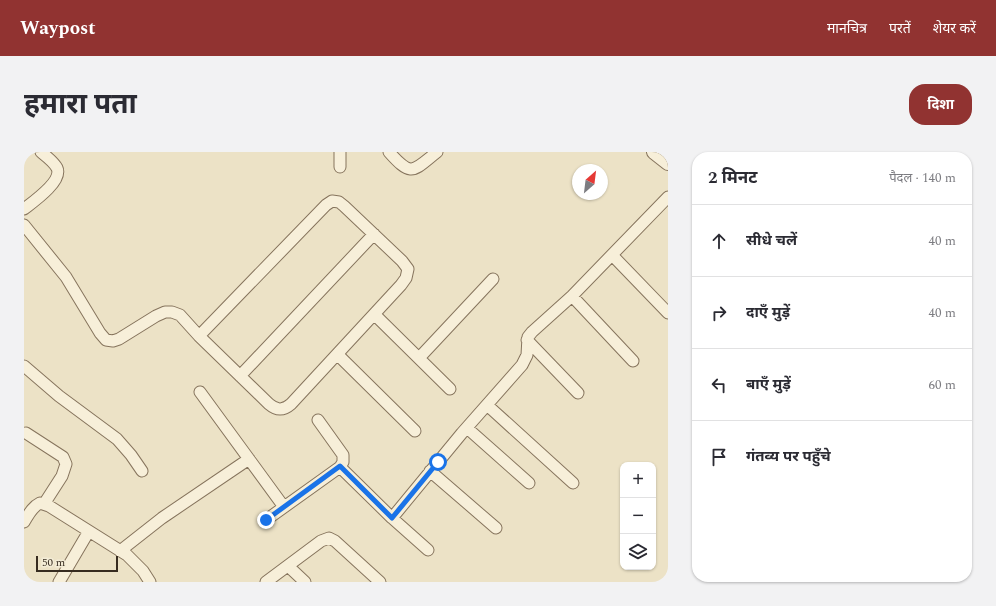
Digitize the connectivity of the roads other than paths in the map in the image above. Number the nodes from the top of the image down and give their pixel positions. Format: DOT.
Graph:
graph roads {
  1 [pos="41,152"];
  2 [pos="340,152"];
  3 [pos="389,152"];
  4 [pos="437,152"];
  5 [pos="654,152"];
  6 [pos="668,163"];
  7 [pos="340,167"];
  8 [pos="668,197"];
  9 [pos="24,209"];
  10 [pos="24,225"];
  11 [pos="374,234"];
  12 [pos="612,255"];
  13 [pos="493,279"];
  14 [pos="572,296"];
  15 [pos="668,313"];
  16 [pos="374,314"];
  17 [pos="199,336"];
  18 [pos="528,340"];
  19 [pos="337,354"];
  20 [pos="419,358"];
  21 [pos="633,361"];
  22 [pos="24,366"];
  23 [pos="240,376"];
  24 [pos="450,388"];
  25 [pos="200,392"];
  26 [pos="578,393"];
  27 [pos="487,405"];
  28 [pos="318,420"];
  29 [pos="467,428"];
  30 [pos="415,431"];
  31 [pos="26,433"];
  32 [pos="249,459"];
  33 [pos="340,466"];
  34 [pos="142,471"];
  35 [pos="430,472"];
  36 [pos="529,483"];
  37 [pos="573,483"];
  38 [pos="44,504"];
  39 [pos="284,507"];
  40 [pos="392,518"];
  41 [pos="266,520"];
  42 [pos="24,522"];
  43 [pos="496,528"];
  44 [pos="89,531"];
  45 [pos="428,550"];
  46 [pos="120,551"];
  47 [pos="288,566"];
  48 [pos="59,582"];
  49 [pos="150,582"];
  50 [pos="266,582"];
  51 [pos="305,582"];
  52 [pos="380,582"];
  1 -- 9 [label="street"];
  2 -- 7 [label="street"];
  3 -- 4 [label="street"];
  5 -- 6 [label="street"];
  8 -- 12 [label="street"];
  10 -- 17 [label="street"];
  11 -- 16 [label="street"];
  11 -- 17 [label="street"];
  11 -- 23 [label="street"];
  12 -- 14 [label="street"];
  12 -- 15 [label="street"];
  13 -- 20 [label="street"];
  14 -- 18 [label="street"];
  14 -- 21 [label="street"];
  16 -- 19 [label="street"];
  16 -- 20 [label="street"];
  17 -- 23 [label="street"];
  18 -- 26 [label="street"];
  18 -- 27 [label="street"];
  19 -- 23 [label="street"];
  19 -- 30 [label="street"];
  20 -- 24 [label="street"];
  22 -- 34 [label="street"];
  25 -- 32 [label="street"];
  27 -- 29 [label="street"];
  27 -- 37 [label="street"];
  28 -- 33 [label="street"];
  29 -- 35 [label="street"];
  29 -- 36 [label="street"];
  31 -- 38 [label="street"];
  32 -- 39 [label="street"];
  32 -- 46 [label="street"];
  33 -- 39 [label="street"];
  33 -- 40 [label="street"];
  35 -- 40 [label="street"];
  35 -- 43 [label="street"];
  38 -- 42 [label="street"];
  38 -- 44 [label="street"];
  39 -- 41 [label="street"];
  40 -- 45 [label="street"];
  44 -- 46 [label="street"];
  44 -- 48 [label="street"];
  46 -- 49 [label="street"];
  47 -- 50 [label="street"];
  47 -- 51 [label="street"];
  47 -- 52 [label="street"];
}
